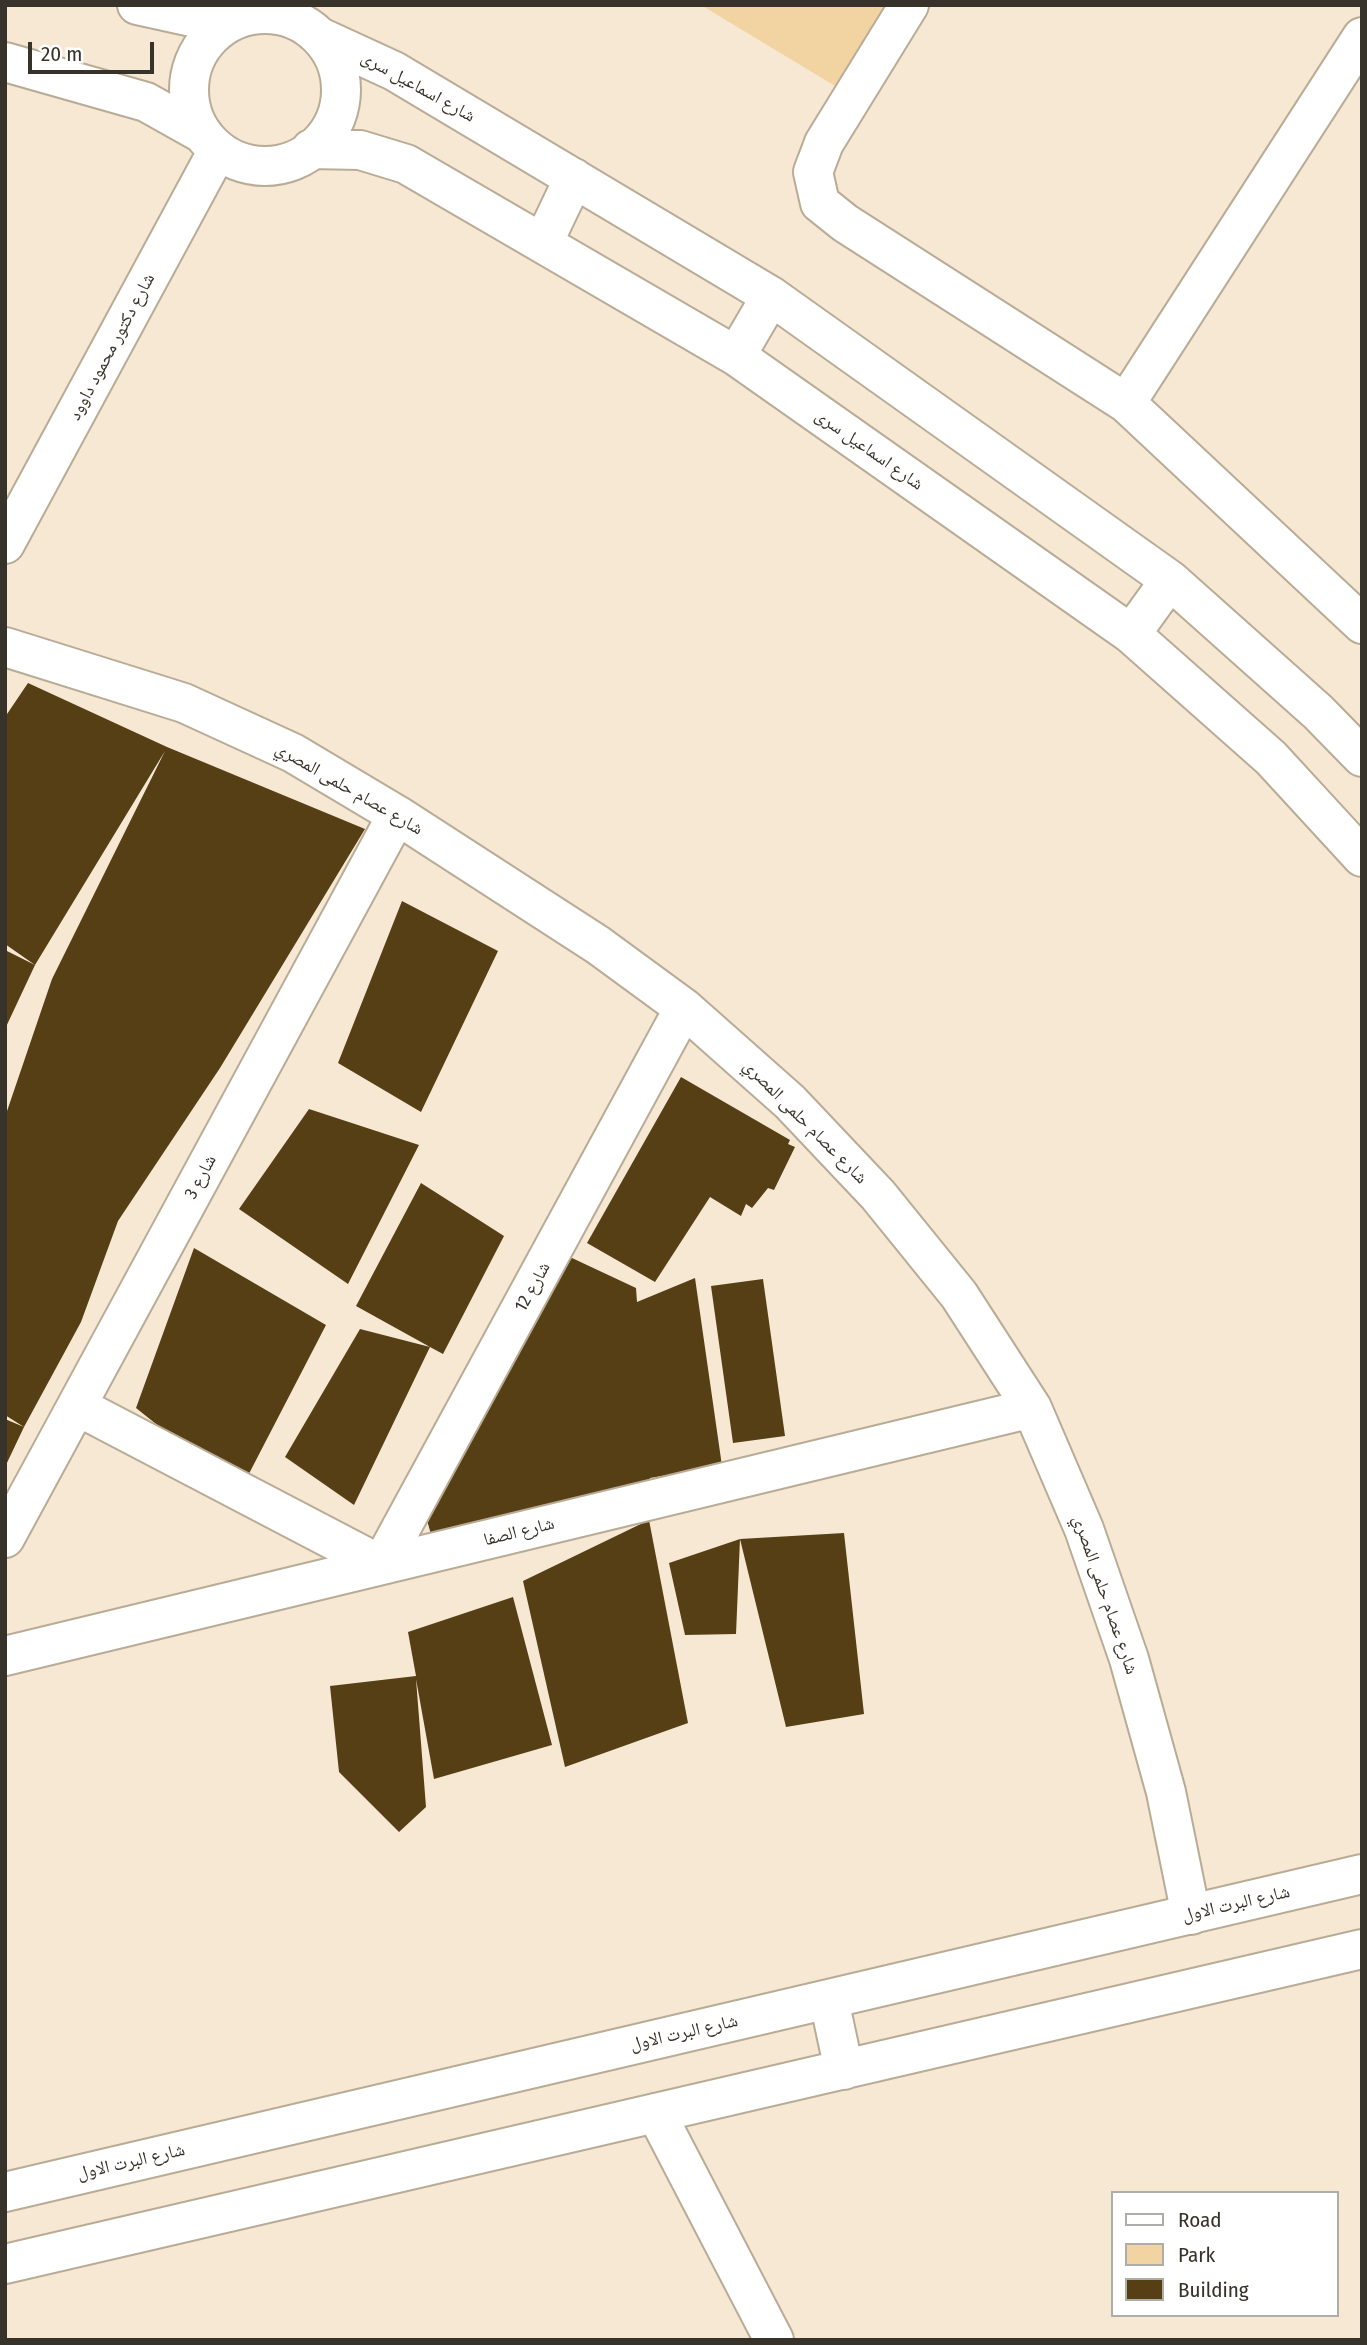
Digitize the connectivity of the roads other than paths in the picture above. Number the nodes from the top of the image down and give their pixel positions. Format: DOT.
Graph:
graph roads {
  1 [pos="137,5"];
  2 [pos="909,5"];
  3 [pos="236,19"];
  4 [pos="311,22"];
  5 [pos="1362,37"];
  6 [pos="5,62"];
  7 [pos="210,142"];
  8 [pos="311,149"];
  9 [pos="574,178"];
  10 [pos="542,243"];
  11 [pos="771,296"];
  12 [pos="736,356"];
  13 [pos="1126,403"];
  14 [pos="5,544"];
  15 [pos="1170,580"];
  16 [pos="1362,624"];
  17 [pos="1131,634"];
  18 [pos="5,647"];
  19 [pos="1362,757"];
  20 [pos="397,815"];
  21 [pos="1362,857"];
  22 [pos="684,1009"];
  23 [pos="77,1406"];
  24 [pos="1032,1408"];
  25 [pos="5,1538"];
  26 [pos="381,1566"];
  27 [pos="5,1656"];
  28 [pos="1362,1874"];
  29 [pos="1191,1915"];
  30 [pos="1362,1949"];
  31 [pos="829,2000"];
  32 [pos="844,2070"];
  33 [pos="656,2113"];
  34 [pos="5,2192"];
  35 [pos="5,2264"];
  36 [pos="774,2340"];
  1 -- 3 [label="street"];
  2 -- 13 [label="street"];
  3 -- 4 [label="street"];
  3 -- 7 [label="street"];
  4 -- 8 [label="street"];
  4 -- 9 [label="street, شارع اسماعيل سرى"];
  5 -- 13 [label="street"];
  6 -- 7 [label="street"];
  7 -- 8 [label="street"];
  7 -- 14 [label="street, شارع دكتور محمود داوود"];
  8 -- 10 [label="street, شارع اسماعيل سرى"];
  9 -- 10 [label="street"];
  9 -- 11 [label="street, شارع اسماعيل سرى"];
  10 -- 12 [label="street, شارع اسماعيل سرى"];
  11 -- 12 [label="street"];
  11 -- 15 [label="street, شارع اسماعيل سرى"];
  12 -- 17 [label="street, شارع اسماعيل سرى"];
  13 -- 16 [label="street"];
  15 -- 17 [label="street"];
  15 -- 19 [label="street, شارع اسماعيل سرى"];
  17 -- 21 [label="street, شارع اسماعيل سرى"];
  18 -- 20 [label="street, شارع عصام حلمى المصري"];
  20 -- 22 [label="street, شارع عصام حلمى المصري"];
  20 -- 23 [label="street, شارع 3"];
  22 -- 24 [label="street, شارع عصام حلمى المصري"];
  22 -- 26 [label="street, شارع 12"];
  23 -- 25 [label="street, شارع 3"];
  23 -- 26 [label="street"];
  24 -- 26 [label="street, شارع الصفا"];
  24 -- 29 [label="street, شارع عصام حلمى المصري"];
  26 -- 27 [label="street, شارع الصفا"];
  28 -- 29 [label="street, شارع البرت الاول"];
  29 -- 31 [label="street, شارع البرت الاول"];
  30 -- 32 [label="street"];
  31 -- 32 [label="street"];
  31 -- 34 [label="street, شارع البرت الاول"];
  32 -- 33 [label="street"];
  33 -- 35 [label="street"];
  33 -- 36 [label="street"];
}
